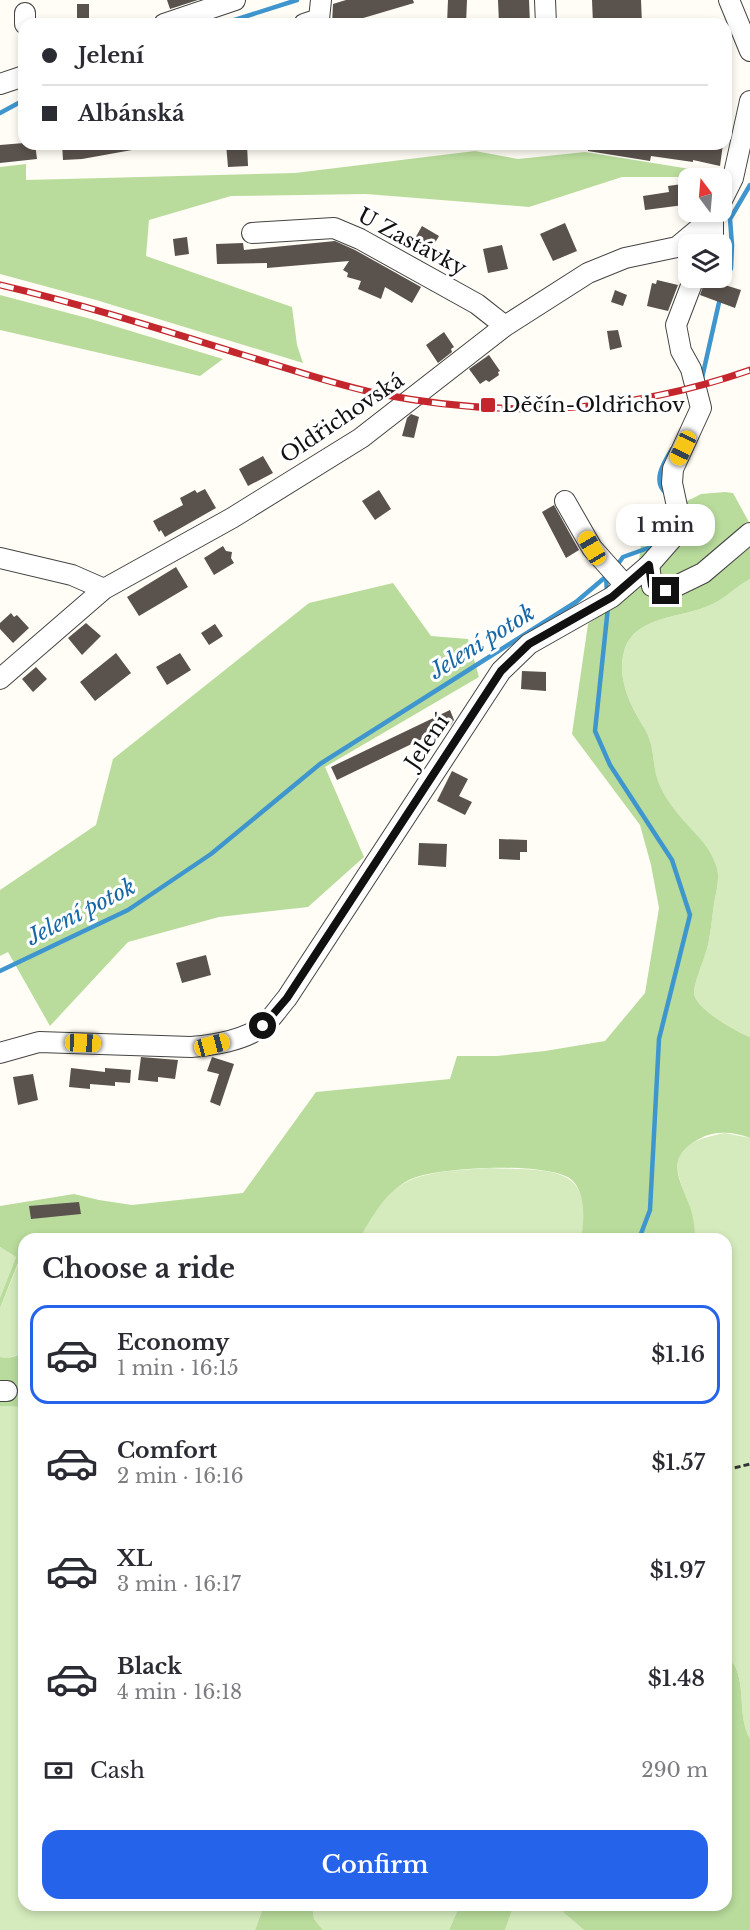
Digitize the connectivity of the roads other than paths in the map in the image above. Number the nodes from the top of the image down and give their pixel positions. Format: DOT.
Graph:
graph roads {
  1 [pos="235,0"];
  2 [pos="545,0"];
  3 [pos="729,0"];
  4 [pos="321,1"];
  5 [pos="182,18"];
  6 [pos="319,18"];
  7 [pos="546,18"];
  8 [pos="740,33"];
  9 [pos="750,51"];
  10 [pos="18,78"];
  11 [pos="0,84"];
  12 [pos="750,101"];
  13 [pos="745,167"];
  14 [pos="732,180"];
  15 [pos="703,222"];
  16 [pos="252,233"];
  17 [pos="690,288"];
  18 [pos="505,326"];
  19 [pos="565,501"];
  20 [pos="750,533"];
  21 [pos="0,558"];
  22 [pos="649,565"];
  23 [pos="617,575"];
  24 [pos="104,589"];
  25 [pos="0,679"];
  26 [pos="0,1053"];
  1 -- 5 [label="street"];
  2 -- 7 [label="street"];
  3 -- 8 [label="street"];
  4 -- 6 [label="street"];
  8 -- 9 [label="street"];
  10 -- 11 [label="street"];
  12 -- 13 [label="street, Oldřichovská"];
  13 -- 14 [label="street, Oldřichovská"];
  15 -- 18 [label="street, Oldřichovská"];
  16 -- 18 [label="street, U Zastávky"];
  17 -- 22 [label="street, Jelení"];
  18 -- 24 [label="street, Oldřichovská"];
  19 -- 23 [label="street"];
  20 -- 22 [label="street"];
  21 -- 24 [label="street"];
  22 -- 23 [label="street, Jelení"];
  23 -- 26 [label="street, Jelení"];
  24 -- 25 [label="street, Oldřichovská"];
}
